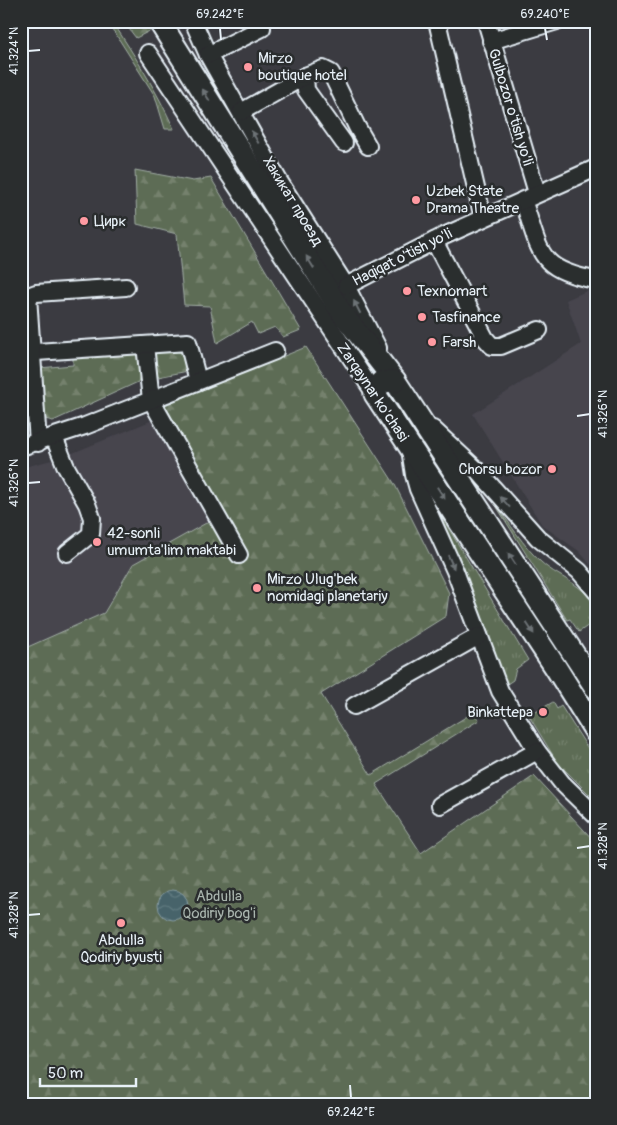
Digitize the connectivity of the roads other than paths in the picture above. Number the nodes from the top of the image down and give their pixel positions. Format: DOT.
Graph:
graph roads {
  1 [pos="193,21"];
  2 [pos="260,21"];
  3 [pos="437,21"];
  4 [pos="486,21"];
  5 [pos="557,21"];
  6 [pos="161,24"];
  7 [pos="491,41"];
  8 [pos="148,53"];
  9 [pos="208,55"];
  10 [pos="305,76"];
  11 [pos="241,112"];
  12 [pos="344,143"];
  13 [pos="368,146"];
  14 [pos="596,168"];
  15 [pos="530,197"];
  16 [pos="483,218"];
  17 [pos="434,241"];
  18 [pos="596,280"];
  19 [pos="346,286"];
  20 [pos="126,288"];
  21 [pos="539,330"];
  22 [pos="145,345"];
  23 [pos="275,351"];
  24 [pos="26,352"];
  25 [pos="198,381"];
  26 [pos="395,381"];
  27 [pos="375,394"];
  28 [pos="151,400"];
  29 [pos="415,412"];
  30 [pos="46,440"];
  31 [pos="410,446"];
  32 [pos="21,447"];
  33 [pos="67,553"];
  34 [pos="239,555"];
  35 [pos="596,591"];
  36 [pos="479,636"];
  37 [pos="596,688"];
  38 [pos="354,706"];
  39 [pos="596,732"];
  40 [pos="537,751"];
  41 [pos="440,806"];
  42 [pos="596,816"];
  1 -- 9 [label="street, Хакикат проезд"];
  2 -- 9 [label="street"];
  3 -- 16 [label="street"];
  4 -- 7 [label="street, Gulbozor o'tish yo'li"];
  5 -- 7 [label="street"];
  26 -- 6 [label="main road, Zarqaynar ko'chasi, one-way"];
  7 -- 15 [label="street, Gulbozor o'tish yo'li"];
  8 -- 27 [label="street, Zarqaynar ko'chasi"];
  9 -- 11 [label="street, Хакикат проезд"];
  10 -- 11 [label="street"];
  10 -- 12 [label="street"];
  10 -- 13 [label="street"];
  19 -- 11 [label="street, Хакикат проезд, one-way"];
  14 -- 15 [label="street, Haqiqat o'tish yo'li"];
  15 -- 16 [label="street, Haqiqat o'tish yo'li"];
  15 -- 18 [label="street, Gulbozor o'tish yo'li"];
  16 -- 17 [label="street, Haqiqat o'tish yo'li"];
  17 -- 19 [label="street, Haqiqat o'tish yo'li"];
  17 -- 21 [label="street"];
  26 -- 19 [label="street, Хакикат проезд, one-way"];
  20 -- 24 [label="street"];
  22 -- 24 [label="street"];
  22 -- 25 [label="street"];
  22 -- 28 [label="street"];
  23 -- 25 [label="street"];
  24 -- 30 [label="street"];
  25 -- 28 [label="street"];
  26 -- 27 [label="main road"];
  26 -- 29 [label="main road, Zarqaynar ko'chasi"];
  27 -- 31 [label="main road, Zarqaynar ko'chasi"];
  28 -- 30 [label="street"];
  28 -- 34 [label="street"];
  35 -- 29 [label="street, one-way"];
  37 -- 29 [label="main road, Zarqaynar ko'chasi, one-way"];
  30 -- 32 [label="street"];
  30 -- 33 [label="street"];
  31 -- 36 [label="street, one-way"];
  31 -- 39 [label="main road, Zarqaynar ko'chasi, one-way"];
  36 -- 38 [label="street"];
  36 -- 40 [label="street"];
  40 -- 41 [label="street"];
  40 -- 42 [label="street"];
}
